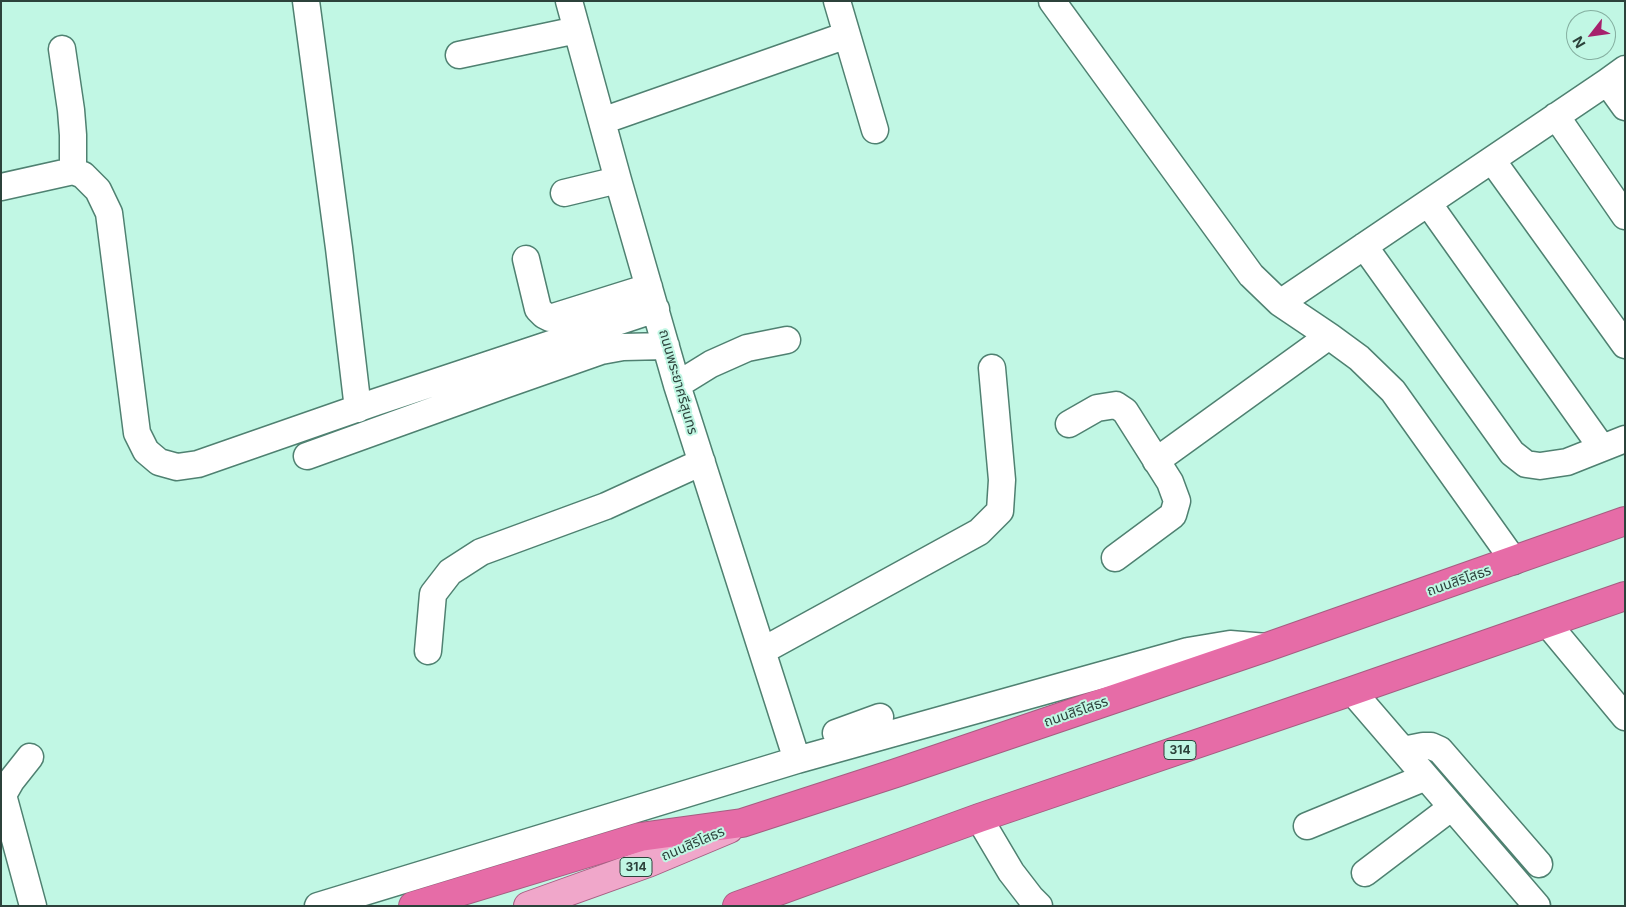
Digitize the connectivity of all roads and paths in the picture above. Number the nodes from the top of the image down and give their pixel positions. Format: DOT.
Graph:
graph roads {
  1 [pos="306,1"];
  2 [pos="837,1"];
  3 [pos="1052,1"];
  4 [pos="574,3"];
  5 [pos="577,30"];
  6 [pos="847,35"];
  7 [pos="62,50"];
  8 [pos="459,55"];
  9 [pos="1616,75"];
  10 [pos="1625,107"];
  11 [pos="1556,116"];
  12 [pos="602,121"];
  13 [pos="875,130"];
  14 [pos="1492,160"];
  15 [pos="73,171"];
  16 [pos="618,180"];
  17 [pos="1,187"];
  18 [pos="564,193"];
  19 [pos="1428,203"];
  20 [pos="1625,216"];
  21 [pos="1364,246"];
  22 [pos="526,259"];
  23 [pos="653,298"];
  24 [pos="1280,303"];
  25 [pos="1329,336"];
  26 [pos="786,340"];
  27 [pos="1625,345"];
  28 [pos="666,346"];
  29 [pos="992,368"];
  30 [pos="677,385"];
  31 [pos="367,405"];
  32 [pos="1069,424"];
  33 [pos="385,428"];
  34 [pos="1613,443"];
  35 [pos="307,456"];
  36 [pos="1156,461"];
  37 [pos="702,462"];
  38 [pos="1625,521"];
  39 [pos="1115,558"];
  40 [pos="1514,562"];
  41 [pos="1625,596"];
  42 [pos="1547,623"];
  43 [pos="1268,647"];
  44 [pos="428,651"];
  45 [pos="762,651"];
  46 [pos="1352,691"];
  47 [pos="880,717"];
  48 [pos="1625,717"];
  49 [pos="1403,750"];
  50 [pos="795,754"];
  51 [pos="30,757"];
  52 [pos="1426,777"];
  53 [pos="1452,807"];
  54 [pos="979,818"];
  55 [pos="742,823"];
  56 [pos="1307,826"];
  57 [pos="1539,864"];
  58 [pos="1365,873"];
  59 [pos="1032,903"];
  60 [pos="33,906"];
  61 [pos="318,906"];
  62 [pos="413,906"];
  63 [pos="528,906"];
  64 [pos="736,906"];
  65 [pos="1537,906"];
  1 -- 31 [label="street"];
  2 -- 6 [label="street"];
  3 -- 24 [label="street"];
  4 -- 5 [label="street, ถนนพระยาศรีสุนทร"];
  5 -- 8 [label="street"];
  5 -- 12 [label="street, ถนนพระยาศรีสุนทร"];
  6 -- 12 [label="street"];
  6 -- 13 [label="street"];
  7 -- 15 [label="street"];
  9 -- 10 [label="street"];
  9 -- 11 [label="street"];
  11 -- 14 [label="street"];
  11 -- 20 [label="street"];
  12 -- 16 [label="street, ถนนพระยาศรีสุนทร"];
  14 -- 19 [label="street"];
  14 -- 27 [label="street"];
  15 -- 17 [label="street"];
  15 -- 31 [label="street"];
  16 -- 18 [label="street"];
  16 -- 23 [label="street, ถนนพระยาศรีสุนทร"];
  19 -- 21 [label="street"];
  19 -- 34 [label="street"];
  21 -- 24 [label="street"];
  21 -- 34 [label="street"];
  22 -- 23 [label="street"];
  23 -- 28 [label="street, ถนนพระยาศรีสุนทร"];
  23 -- 31 [label="street"];
  24 -- 25 [label="street"];
  25 -- 36 [label="street"];
  25 -- 40 [label="street"];
  26 -- 30 [label="street"];
  28 -- 30 [label="street, ถนนพระยาศรีสุนทร"];
  28 -- 33 [label="street"];
  29 -- 45 [label="street"];
  30 -- 37 [label="street, ถนนพระยาศรีสุนทร"];
  31 -- 33 [label="street"];
  32 -- 36 [label="street"];
  33 -- 35 [label="street"];
  36 -- 39 [label="street"];
  37 -- 44 [label="street"];
  37 -- 45 [label="street, ถนนพระยาศรีสุนทร"];
  38 -- 40 [label="highway, ถนนสิริโสธร / 314"];
  40 -- 43 [label="highway, ถนนสิริโสธร / 314"];
  41 -- 42 [label="highway, 314"];
  42 -- 46 [label="highway, 314"];
  42 -- 48 [label="street"];
  43 -- 50 [label="street"];
  43 -- 55 [label="highway, ถนนสิริโสธร / 314"];
  45 -- 50 [label="street, ถนนพระยาศรีสุนทร"];
  46 -- 49 [label="street"];
  46 -- 54 [label="highway, 314"];
  47 -- 50 [label="street"];
  49 -- 52 [label="street"];
  49 -- 57 [label="street"];
  50 -- 61 [label="street"];
  51 -- 60 [label="street"];
  52 -- 53 [label="street"];
  52 -- 56 [label="street"];
  53 -- 58 [label="street"];
  53 -- 65 [label="street"];
  54 -- 59 [label="street"];
  54 -- 64 [label="highway, 314"];
  55 -- 62 [label="highway"];
  55 -- 63 [label="main road, ถนนสิริโสธร / 314"];
}
